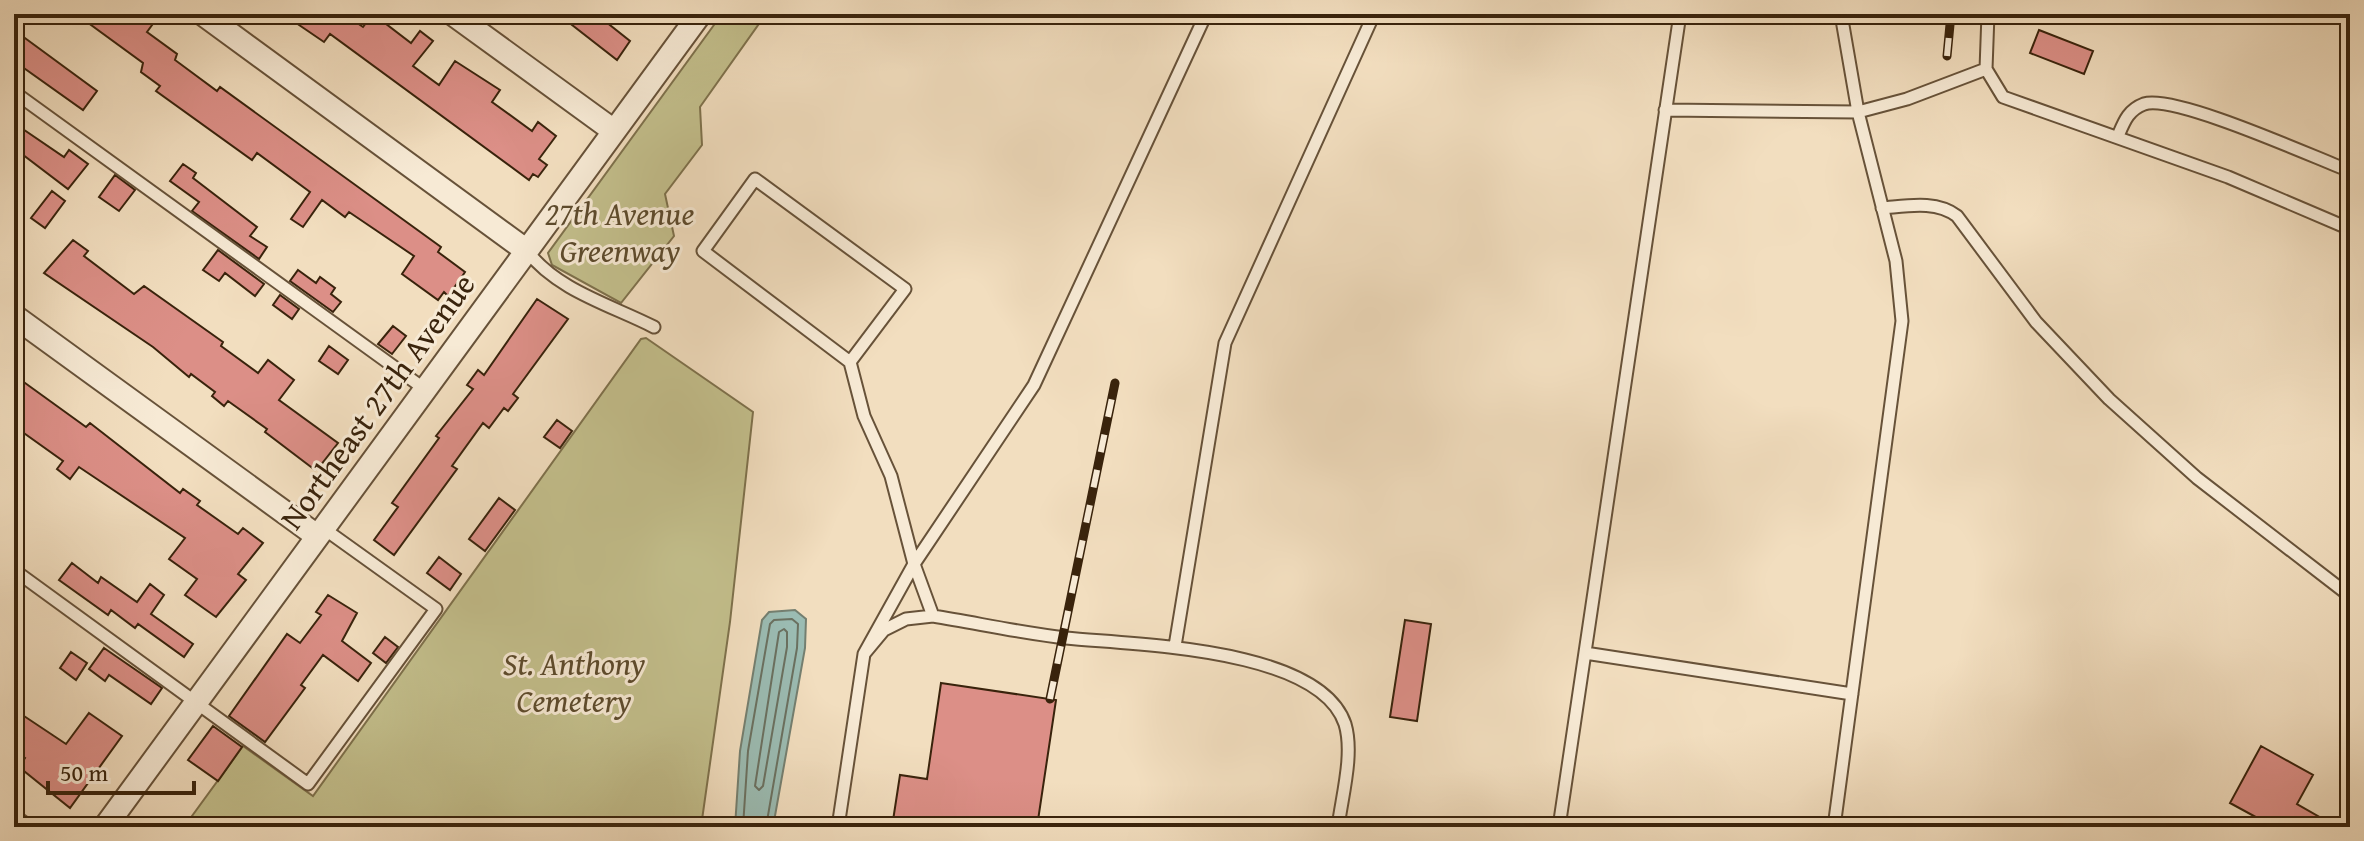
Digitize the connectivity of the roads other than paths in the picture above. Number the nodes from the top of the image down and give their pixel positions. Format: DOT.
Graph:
graph roads {
  1 [pos="203,14"];
  2 [pos="453,14"];
  3 [pos="1206,14"];
  4 [pos="1374,14"];
  5 [pos="1680,14"];
  6 [pos="1841,14"];
  7 [pos="1988,14"];
  8 [pos="696,15"];
  9 [pos="1986,69"];
  10 [pos="14,92"];
  11 [pos="1665,110"];
  12 [pos="1858,112"];
  13 [pos="614,131"];
  14 [pos="2118,136"];
  15 [pos="2350,171"];
  16 [pos="1882,208"];
  17 [pos="2350,229"];
  18 [pos="527,251"];
  19 [pos="14,316"];
  20 [pos="654,327"];
  21 [pos="850,362"];
  22 [pos="426,390"];
  23 [pos="320,532"];
  24 [pos="914,564"];
  25 [pos="14,570"];
  26 [pos="2350,596"];
  27 [pos="933,616"];
  28 [pos="1175,646"];
  29 [pos="1585,653"];
  30 [pos="864,654"];
  31 [pos="1852,694"];
  32 [pos="196,702"];
  33 [pos="14,822"];
  34 [pos="21,827"];
  35 [pos="105,827"];
  36 [pos="838,827"];
  37 [pos="1338,827"];
  38 [pos="1559,827"];
  39 [pos="1834,827"];
  1 -- 18 [label="street"];
  2 -- 13 [label="street"];
  3 -- 24 [label="lane"];
  4 -- 28 [label="lane"];
  5 -- 11 [label="lane"];
  6 -- 12 [label="lane"];
  7 -- 9 [label="lane"];
  8 -- 13 [label="street, Northeast 27th Avenue"];
  9 -- 12 [label="lane"];
  9 -- 14 [label="lane"];
  10 -- 22 [label="lane"];
  11 -- 12 [label="lane"];
  11 -- 29 [label="lane"];
  12 -- 16 [label="lane"];
  13 -- 18 [label="street, Northeast 27th Avenue"];
  14 -- 15 [label="lane"];
  14 -- 17 [label="lane"];
  16 -- 26 [label="lane"];
  16 -- 31 [label="lane"];
  18 -- 20 [label="lane"];
  18 -- 22 [label="street, Northeast 27th Avenue"];
  19 -- 23 [label="street"];
  21 -- 21 [label="lane"];
  21 -- 24 [label="lane"];
  22 -- 23 [label="street, Northeast 27th Avenue"];
  23 -- 32 [label="street, Northeast 27th Avenue"];
  23 -- 32 [label="lane"];
  24 -- 27 [label="lane"];
  24 -- 30 [label="lane"];
  25 -- 32 [label="lane"];
  27 -- 28 [label="lane"];
  27 -- 30 [label="lane"];
  28 -- 37 [label="lane"];
  29 -- 31 [label="lane"];
  29 -- 38 [label="lane"];
  30 -- 36 [label="lane"];
  31 -- 39 [label="lane"];
  32 -- 35 [label="street, Northeast 27th Avenue"];
  33 -- 34 [label="street"];
}
